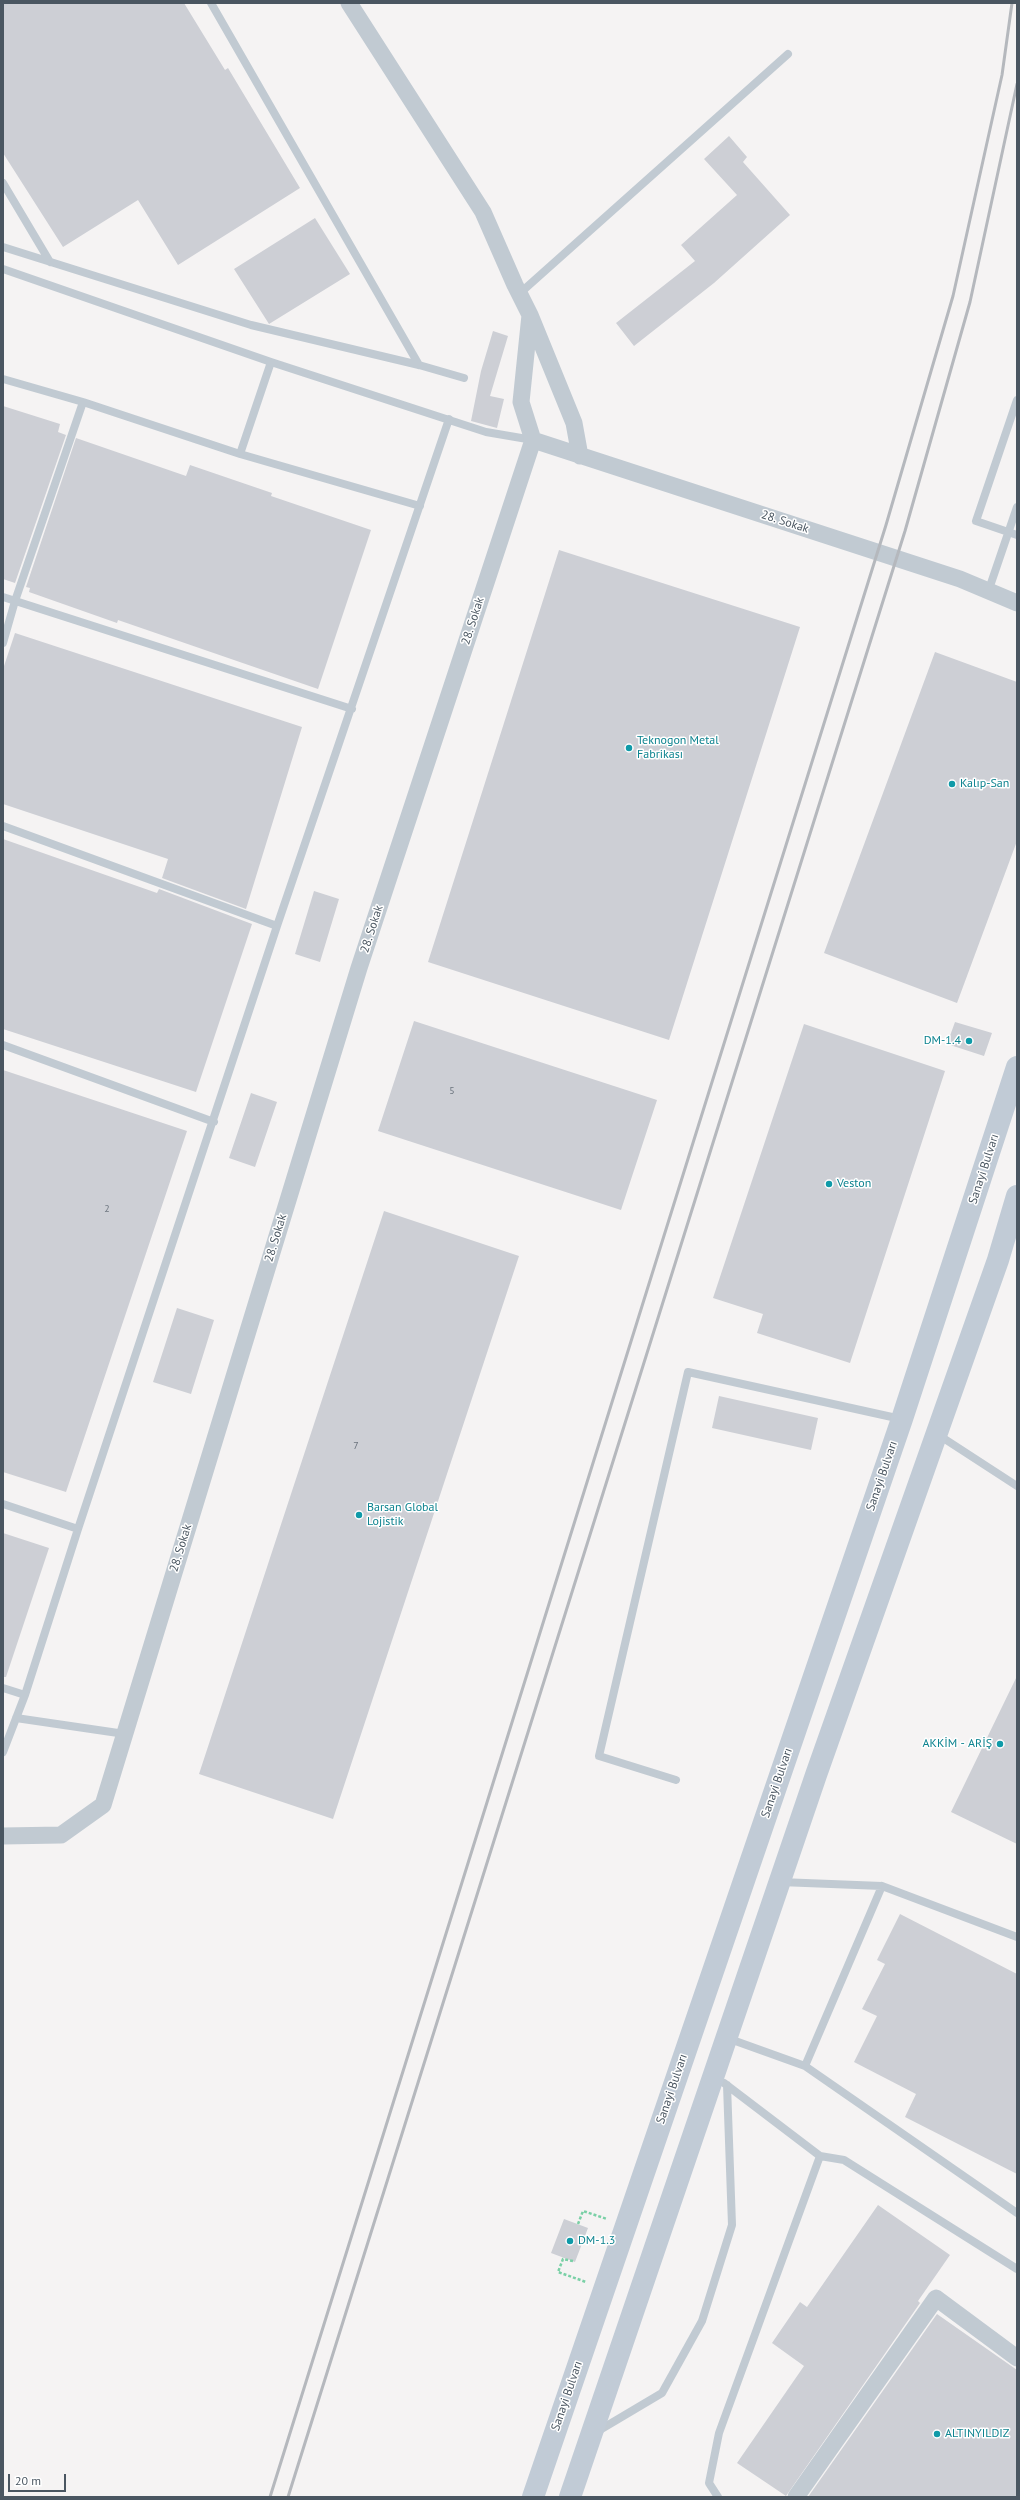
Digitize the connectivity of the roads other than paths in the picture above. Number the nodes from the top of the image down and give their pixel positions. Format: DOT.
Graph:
graph roads {
  1 [pos="211,3"];
  2 [pos="349,3"];
  3 [pos="788,54"];
  4 [pos="3,183"];
  5 [pos="3,247"];
  6 [pos="50,262"];
  7 [pos="3,270"];
  8 [pos="519,294"];
  9 [pos="530,315"];
  10 [pos="271,362"];
  11 [pos="419,365"];
  12 [pos="464,378"];
  13 [pos="3,379"];
  14 [pos="1017,400"];
  15 [pos="83,402"];
  16 [pos="449,419"];
  17 [pos="532,440"];
  18 [pos="240,454"];
  19 [pos="580,456"];
  20 [pos="420,506"];
  21 [pos="1017,507"];
  22 [pos="1008,532"];
  23 [pos="1017,535"];
  24 [pos="988,592"];
  25 [pos="3,597"];
  26 [pos="15,601"];
  27 [pos="1017,603"];
  28 [pos="3,643"];
  29 [pos="352,709"];
  30 [pos="3,826"];
  31 [pos="278,926"];
  32 [pos="3,1045"];
  33 [pos="1017,1067"];
  34 [pos="214,1122"];
  35 [pos="1017,1196"];
  36 [pos="902,1419"];
  37 [pos="936,1433"];
  38 [pos="1017,1486"];
  39 [pos="3,1504"];
  40 [pos="78,1529"];
  41 [pos="3,1688"];
  42 [pos="26,1695"];
  43 [pos="16,1718"];
  44 [pos="124,1734"];
  45 [pos="3,1752"];
  46 [pos="676,1780"];
  47 [pos="3,1836"];
  48 [pos="779,1882"];
  49 [pos="882,1886"];
  50 [pos="1017,1936"];
  51 [pos="726,2038"];
  52 [pos="805,2066"];
  53 [pos="720,2081"];
  54 [pos="820,2156"];
  55 [pos="1017,2213"];
  56 [pos="1017,2269"];
  57 [pos="1017,2358"];
  58 [pos="592,2434"];
  59 [pos="533,2497"];
  60 [pos="570,2497"];
  61 [pos="718,2497"];
  62 [pos="796,2497"];
  1 -- 11 [label="lane"];
  2 -- 8 [label="street"];
  3 -- 8 [label="lane"];
  4 -- 6 [label="lane"];
  5 -- 6 [label="lane"];
  6 -- 11 [label="lane"];
  7 -- 10 [label="lane"];
  8 -- 9 [label="street"];
  9 -- 17 [label="street"];
  9 -- 19 [label="street"];
  10 -- 16 [label="lane"];
  10 -- 18 [label="lane"];
  11 -- 12 [label="lane"];
  13 -- 15 [label="lane"];
  14 -- 22 [label="lane"];
  15 -- 18 [label="lane"];
  15 -- 26 [label="lane"];
  16 -- 17 [label="lane"];
  16 -- 20 [label="lane"];
  17 -- 19 [label="street, 28. Sokak"];
  17 -- 44 [label="street, 28. Sokak"];
  18 -- 20 [label="lane"];
  19 -- 24 [label="street, 28. Sokak"];
  20 -- 29 [label="lane"];
  21 -- 22 [label="lane"];
  22 -- 23 [label="lane"];
  22 -- 24 [label="lane"];
  24 -- 27 [label="street, 28. Sokak"];
  25 -- 26 [label="lane"];
  26 -- 28 [label="lane"];
  26 -- 29 [label="lane"];
  29 -- 31 [label="lane"];
  30 -- 31 [label="lane"];
  31 -- 34 [label="lane"];
  32 -- 34 [label="lane"];
  33 -- 36 [label="main road, Sanayi Bulvarı"];
  34 -- 40 [label="lane"];
  35 -- 37 [label="main road"];
  36 -- 46 [label="lane"];
  36 -- 59 [label="main road, Sanayi Bulvarı"];
  37 -- 38 [label="lane"];
  37 -- 48 [label="main road"];
  39 -- 40 [label="lane"];
  40 -- 42 [label="lane"];
  41 -- 42 [label="lane"];
  42 -- 43 [label="lane"];
  43 -- 44 [label="lane"];
  43 -- 45 [label="lane"];
  44 -- 47 [label="street, 28. Sokak"];
  48 -- 49 [label="lane"];
  48 -- 51 [label="main road"];
  49 -- 50 [label="lane"];
  49 -- 52 [label="lane"];
  51 -- 52 [label="lane"];
  51 -- 53 [label="main road"];
  52 -- 55 [label="lane"];
  53 -- 54 [label="lane"];
  53 -- 58 [label="main road"];
  53 -- 58 [label="lane"];
  54 -- 56 [label="lane"];
  54 -- 61 [label="lane"];
  57 -- 62 [label="street"];
  58 -- 60 [label="main road"];
}
